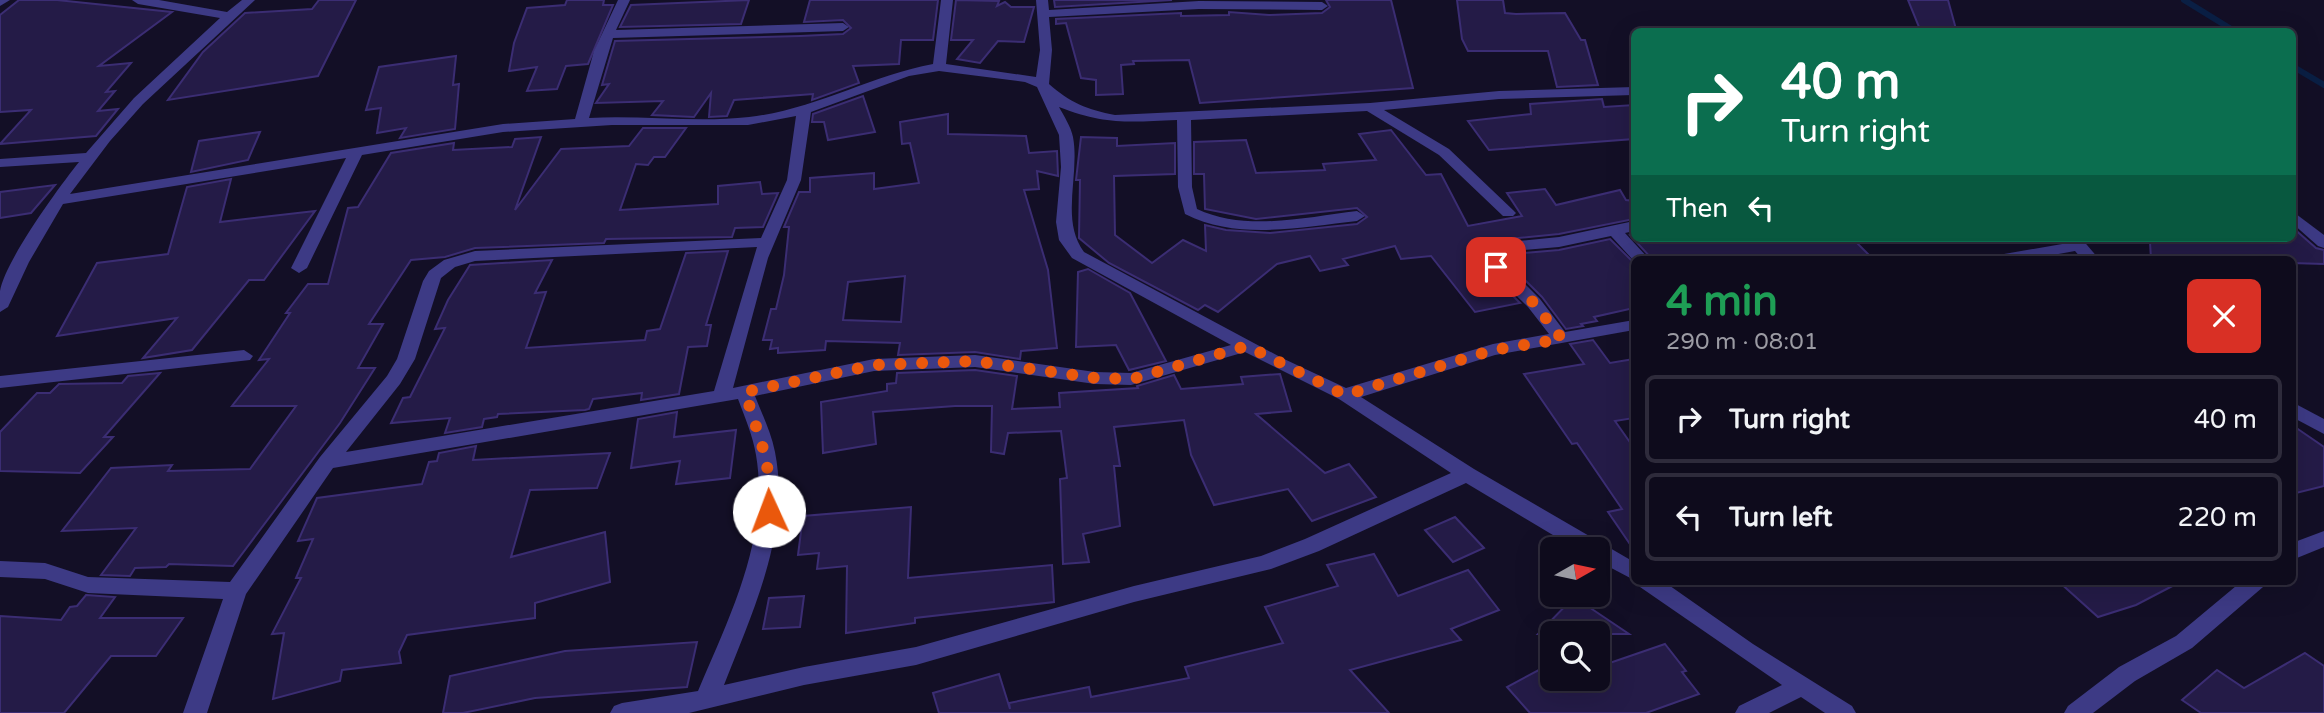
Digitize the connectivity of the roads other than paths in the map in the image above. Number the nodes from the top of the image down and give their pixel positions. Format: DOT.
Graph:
graph roads {
  1 [pos="138,0"];
  2 [pos="249,0"];
  3 [pos="624,0"];
  4 [pos="947,0"];
  5 [pos="1042,0"];
  6 [pos="1202,3"];
  7 [pos="1322,6"];
  8 [pos="1045,14"];
  9 [pos="230,16"];
  10 [pos="843,27"];
  11 [pos="608,34"];
  12 [pos="939,67"];
  13 [pos="1042,85"];
  14 [pos="1631,91"];
  15 [pos="1370,107"];
  16 [pos="804,110"];
  17 [pos="1184,117"];
  18 [pos="580,122"];
  19 [pos="357,150"];
  20 [pos="87,157"];
  21 [pos="0,163"];
  22 [pos="58,200"];
  23 [pos="1508,213"];
  24 [pos="1357,216"];
  25 [pos="2296,218"];
  26 [pos="1631,226"];
  27 [pos="1613,229"];
  28 [pos="766,242"];
  29 [pos="2074,242"];
  30 [pos="2324,243"];
  31 [pos="1638,256"];
  32 [pos="2016,256"];
  33 [pos="2088,256"];
  34 [pos="299,268"];
  35 [pos="0,307"];
  36 [pos="1631,326"];
  37 [pos="1562,339"];
  38 [pos="1247,346"];
  39 [pos="244,356"];
  40 [pos="0,382"];
  41 [pos="745,392"];
  42 [pos="722,394"];
  43 [pos="1345,395"];
  44 [pos="2296,410"];
  45 [pos="2324,428"];
  46 [pos="327,462"];
  47 [pos="1467,474"];
  48 [pos="1575,537"];
  49 [pos="2324,539"];
  50 [pos="2296,550"];
  51 [pos="1610,558"];
  52 [pos="0,569"];
  53 [pos="1631,570"];
  54 [pos="1653,585"];
  55 [pos="2251,585"];
  56 [pos="236,591"];
  57 [pos="1804,685"];
  58 [pos="695,705"];
  59 [pos="195,713"];
  60 [pos="622,713"];
  61 [pos="1747,713"];
  62 [pos="1844,713"];
  63 [pos="2076,713"];
  1 -- 9 [label="street"];
  2 -- 9 [label="street"];
  3 -- 11 [label="street"];
  4 -- 12 [label="street"];
  5 -- 8 [label="street"];
  6 -- 7 [label="street"];
  6 -- 8 [label="street"];
  8 -- 13 [label="street"];
  9 -- 20 [label="street"];
  10 -- 11 [label="street"];
  11 -- 18 [label="street"];
  12 -- 13 [label="street"];
  12 -- 16 [label="street"];
  13 -- 17 [label="street"];
  13 -- 38 [label="street"];
  14 -- 15 [label="street"];
  15 -- 17 [label="street"];
  15 -- 23 [label="street"];
  16 -- 18 [label="street"];
  16 -- 28 [label="street"];
  17 -- 24 [label="street"];
  18 -- 19 [label="street"];
  19 -- 22 [label="street"];
  19 -- 34 [label="street"];
  20 -- 21 [label="street"];
  20 -- 22 [label="street"];
  22 -- 35 [label="street"];
  25 -- 30 [label="street"];
  26 -- 27 [label="street"];
  27 -- 31 [label="street"];
  27 -- 37 [label="street"];
  28 -- 42 [label="street"];
  28 -- 46 [label="street"];
  29 -- 32 [label="street"];
  29 -- 33 [label="street"];
  36 -- 37 [label="street"];
  37 -- 43 [label="street"];
  38 -- 41 [label="street"];
  38 -- 43 [label="street"];
  39 -- 40 [label="street"];
  41 -- 42 [label="street"];
  41 -- 58 [label="street"];
  42 -- 46 [label="street"];
  43 -- 47 [label="street"];
  44 -- 45 [label="street"];
  46 -- 56 [label="street"];
  47 -- 48 [label="street"];
  47 -- 58 [label="street"];
  49 -- 50 [label="street"];
  51 -- 53 [label="street"];
  52 -- 56 [label="street"];
  54 -- 57 [label="street"];
  55 -- 63 [label="street"];
  56 -- 59 [label="street"];
  57 -- 61 [label="street"];
  57 -- 62 [label="street"];
  58 -- 60 [label="street"];
}
